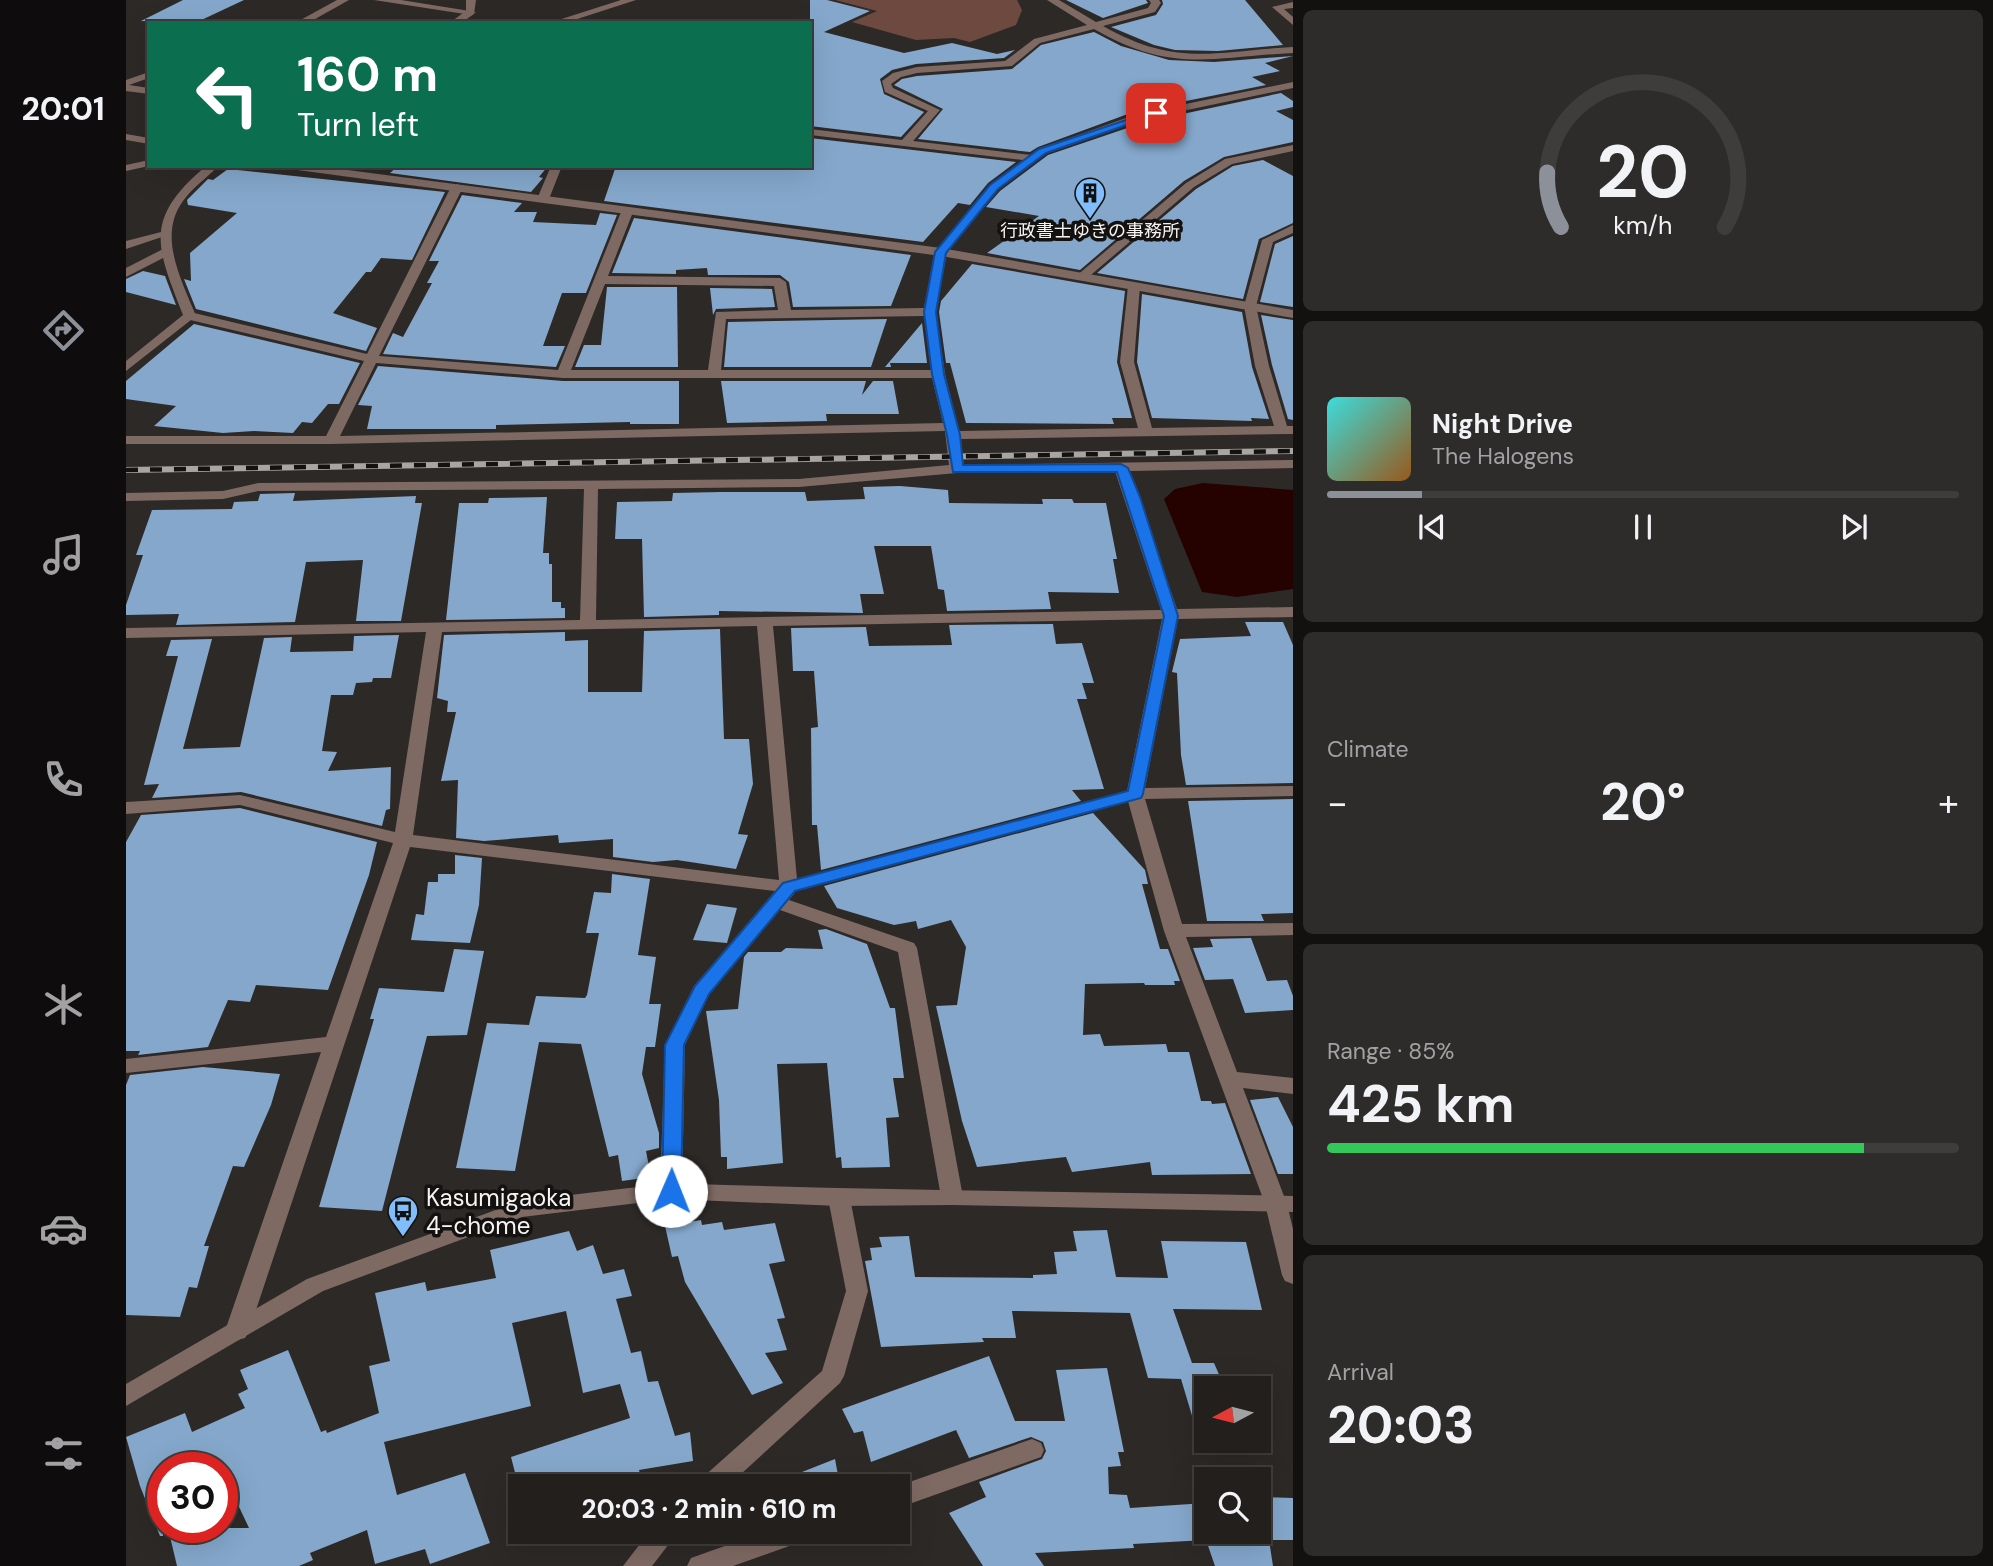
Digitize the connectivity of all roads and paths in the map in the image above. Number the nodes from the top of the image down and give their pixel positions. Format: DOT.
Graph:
graph roads {
  1 [pos="344,0"];
  2 [pos="379,0"];
  3 [pos="471,0"];
  4 [pos="631,0"];
  5 [pos="1052,0"];
  6 [pos="1154,0"];
  7 [pos="1293,5"];
  8 [pos="471,12"];
  9 [pos="578,16"];
  10 [pos="304,21"];
  11 [pos="457,21"];
  12 [pos="561,21"];
  13 [pos="584,21"];
  14 [pos="1293,22"];
  15 [pos="1097,24"];
  16 [pos="1293,50"];
  17 [pos="147,76"];
  18 [pos="126,86"];
  19 [pos="1293,86"];
  20 [pos="147,91"];
  21 [pos="812,132"];
  22 [pos="126,137"];
  23 [pos="147,141"];
  24 [pos="906,142"];
  25 [pos="1293,148"];
  26 [pos="1032,158"];
  27 [pos="147,163"];
  28 [pos="126,168"];
  29 [pos="211,168"];
  30 [pos="306,168"];
  31 [pos="556,168"];
  32 [pos="457,187"];
  33 [pos="543,199"];
  34 [pos="627,212"];
  35 [pos="1293,229"];
  36 [pos="164,234"];
  37 [pos="126,245"];
  38 [pos="165,252"];
  39 [pos="941,252"];
  40 [pos="126,273"];
  41 [pos="1081,277"];
  42 [pos="601,280"];
  43 [pos="1134,286"];
  44 [pos="1250,306"];
  45 [pos="930,312"];
  46 [pos="785,314"];
  47 [pos="1293,314"];
  48 [pos="190,316"];
  49 [pos="371,359"];
  50 [pos="126,367"];
  51 [pos="564,374"];
  52 [pos="714,374"];
  53 [pos="938,374"];
  54 [pos="1287,430"];
  55 [pos="952,431"];
  56 [pos="1146,433"];
  57 [pos="126,440"];
  58 [pos="331,440"];
  59 [pos="1293,464"];
  60 [pos="1121,468"];
  61 [pos="957,469"];
  62 [pos="591,485"];
  63 [pos="126,497"];
  64 [pos="1293,612"];
  65 [pos="1171,616"];
  66 [pos="588,624"];
  67 [pos="765,624"];
  68 [pos="435,626"];
  69 [pos="126,633"];
  70 [pos="1293,791"];
  71 [pos="1135,794"];
  72 [pos="126,808"];
  73 [pos="403,840"];
  74 [pos="782,894"];
  75 [pos="1293,929"];
  76 [pos="1174,931"];
  77 [pos="334,1043"];
  78 [pos="126,1066"];
  79 [pos="1229,1079"];
  80 [pos="1293,1086"];
  81 [pos="671,1191"];
  82 [pos="952,1197"];
  83 [pos="839,1198"];
  84 [pos="1284,1204"];
  85 [pos="1293,1275"];
  86 [pos="237,1331"];
  87 [pos="126,1396"];
  88 [pos="1032,1450"];
  89 [pos="724,1474"];
  90 [pos="910,1493"];
  91 [pos="655,1544"];
  92 [pos="763,1544"];
  93 [pos="636,1566"];
  94 [pos="700,1566"];
  1 -- 10 [label="street"];
  2 -- 8 [label="street"];
  3 -- 8 [label="street"];
  4 -- 9 [label="street"];
  5 -- 15 [label="street"];
  6 -- 15 [label="street"];
  7 -- 14 [label="street"];
  8 -- 11 [label="street"];
  9 -- 12 [label="street"];
  9 -- 13 [label="street"];
  15 -- 16 [label="street"];
  15 -- 24 [label="street"];
  17 -- 18 [label="street"];
  18 -- 20 [label="street"];
  19 -- 26 [label="street"];
  21 -- 24 [label="street"];
  22 -- 23 [label="street"];
  24 -- 26 [label="street"];
  25 -- 41 [label="street"];
  26 -- 39 [label="street"];
  27 -- 28 [label="street"];
  29 -- 36 [label="street"];
  30 -- 32 [label="street"];
  31 -- 33 [label="street"];
  32 -- 33 [label="street"];
  32 -- 49 [label="street"];
  33 -- 34 [label="street"];
  34 -- 39 [label="street"];
  34 -- 42 [label="street"];
  35 -- 44 [label="street"];
  36 -- 37 [label="street"];
  36 -- 38 [label="street"];
  38 -- 40 [label="street"];
  38 -- 48 [label="street"];
  39 -- 41 [label="street"];
  39 -- 45 [label="street"];
  41 -- 43 [label="street"];
  42 -- 46 [label="street"];
  42 -- 51 [label="street"];
  43 -- 44 [label="street"];
  43 -- 56 [label="street"];
  44 -- 47 [label="street"];
  44 -- 54 [label="street"];
  45 -- 46 [label="street"];
  45 -- 53 [label="street"];
  46 -- 52 [label="street"];
  48 -- 49 [label="street"];
  48 -- 50 [label="street"];
  49 -- 51 [label="street"];
  49 -- 58 [label="street"];
  51 -- 52 [label="street"];
  52 -- 53 [label="street"];
  53 -- 55 [label="street"];
  54 -- 56 [label="street"];
  55 -- 56 [label="street"];
  55 -- 58 [label="street"];
  55 -- 61 [label="street"];
  57 -- 58 [label="street"];
  59 -- 60 [label="street"];
  60 -- 61 [label="street"];
  60 -- 65 [label="street"];
  61 -- 62 [label="street"];
  62 -- 63 [label="street"];
  62 -- 66 [label="street"];
  64 -- 65 [label="street"];
  65 -- 67 [label="street"];
  65 -- 71 [label="street"];
  66 -- 67 [label="street"];
  66 -- 68 [label="street"];
  67 -- 74 [label="street"];
  68 -- 69 [label="street"];
  68 -- 73 [label="street"];
  70 -- 71 [label="street"];
  71 -- 74 [label="street"];
  71 -- 76 [label="street"];
  72 -- 73 [label="street"];
  73 -- 74 [label="street"];
  73 -- 77 [label="street"];
  74 -- 81 [label="street"];
  74 -- 82 [label="street"];
  75 -- 76 [label="street"];
  76 -- 79 [label="street"];
  77 -- 78 [label="street"];
  77 -- 86 [label="street"];
  79 -- 80 [label="street"];
  79 -- 84 [label="street"];
  81 -- 83 [label="street"];
  81 -- 86 [label="street"];
  82 -- 83 [label="street"];
  82 -- 84 [label="street"];
  83 -- 89 [label="street"];
  84 -- 85 [label="street"];
  86 -- 87 [label="street"];
  88 -- 90 [label="street"];
  91 -- 93 [label="street"];
  92 -- 94 [label="street"];
}
